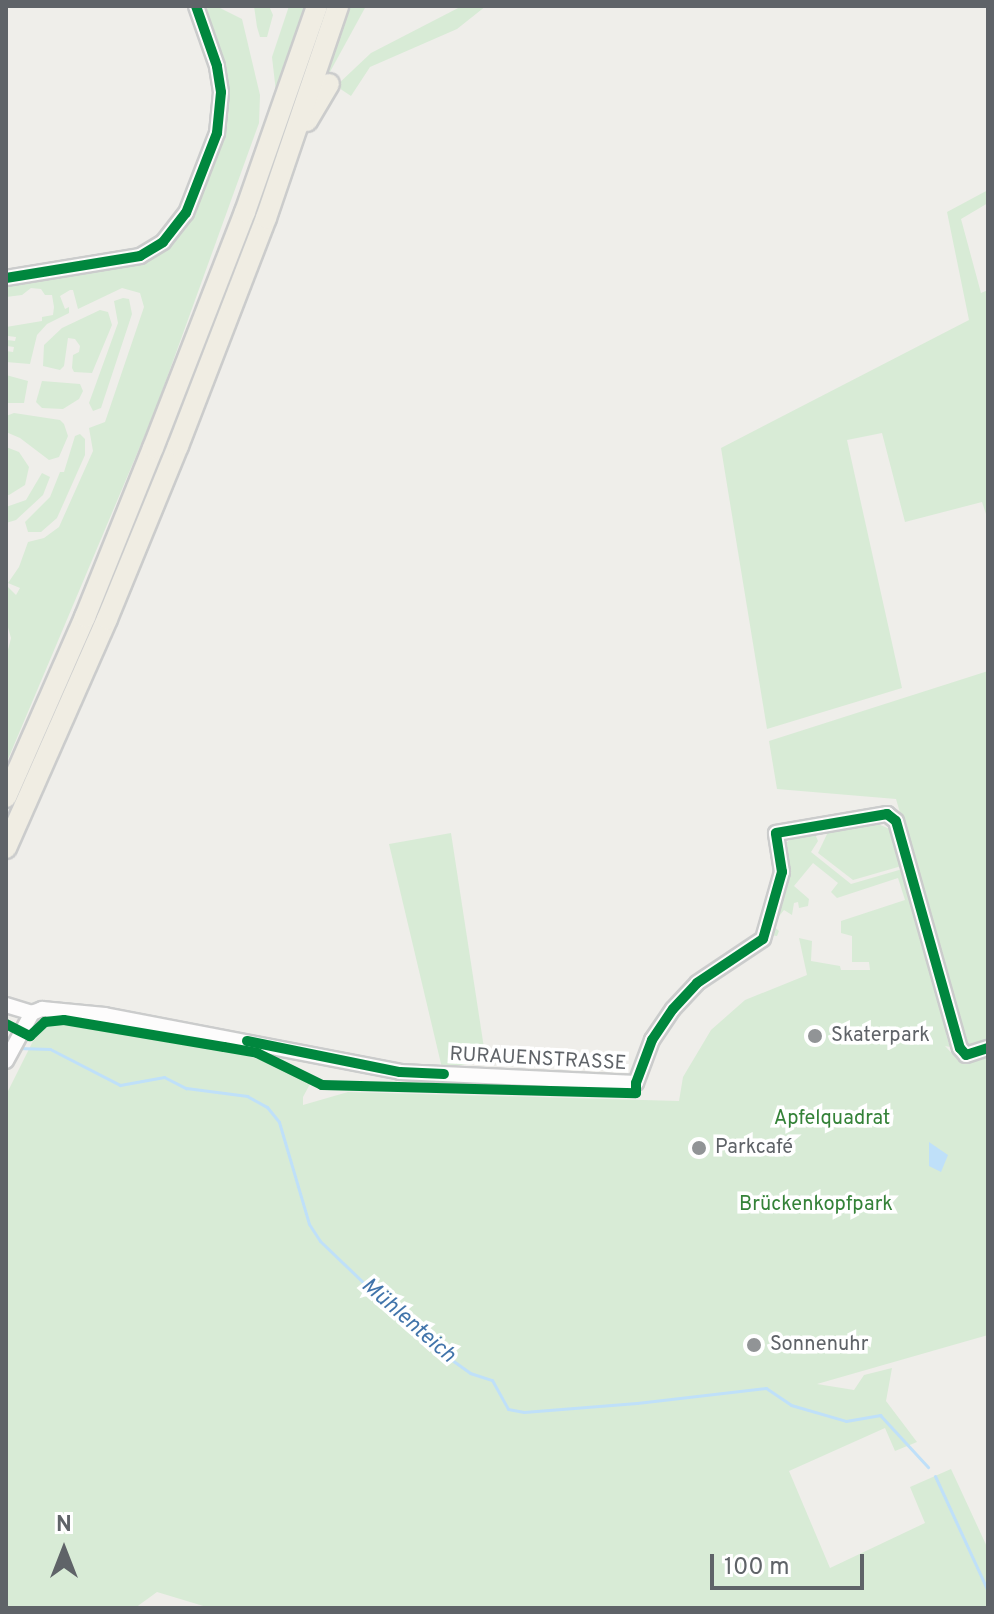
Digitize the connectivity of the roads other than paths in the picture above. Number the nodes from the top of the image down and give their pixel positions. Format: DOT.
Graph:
graph roads {
  1 [pos="196,6"];
  2 [pos="317,6"];
  3 [pos="338,6"];
  4 [pos="329,84"];
  5 [pos="270,99"];
  6 [pos="288,152"];
  7 [pos="245,212"];
  8 [pos="6,278"];
  9 [pos="6,797"];
  10 [pos="6,848"];
  11 [pos="6,1005"];
  12 [pos="32,1013"];
  13 [pos="988,1048"];
  14 [pos="6,1061"];
  1 -- 8 [label="street"];
  2 -- 7 [label="highway"];
  3 -- 6 [label="highway"];
  4 -- 6 [label="highway"];
  5 -- 7 [label="highway"];
  6 -- 10 [label="highway"];
  7 -- 9 [label="highway"];
  11 -- 12 [label="street, RURAUENSTRASSE"];
  12 -- 13 [label="street, RURAUENSTRASSE"];
  12 -- 14 [label="street"];
}
